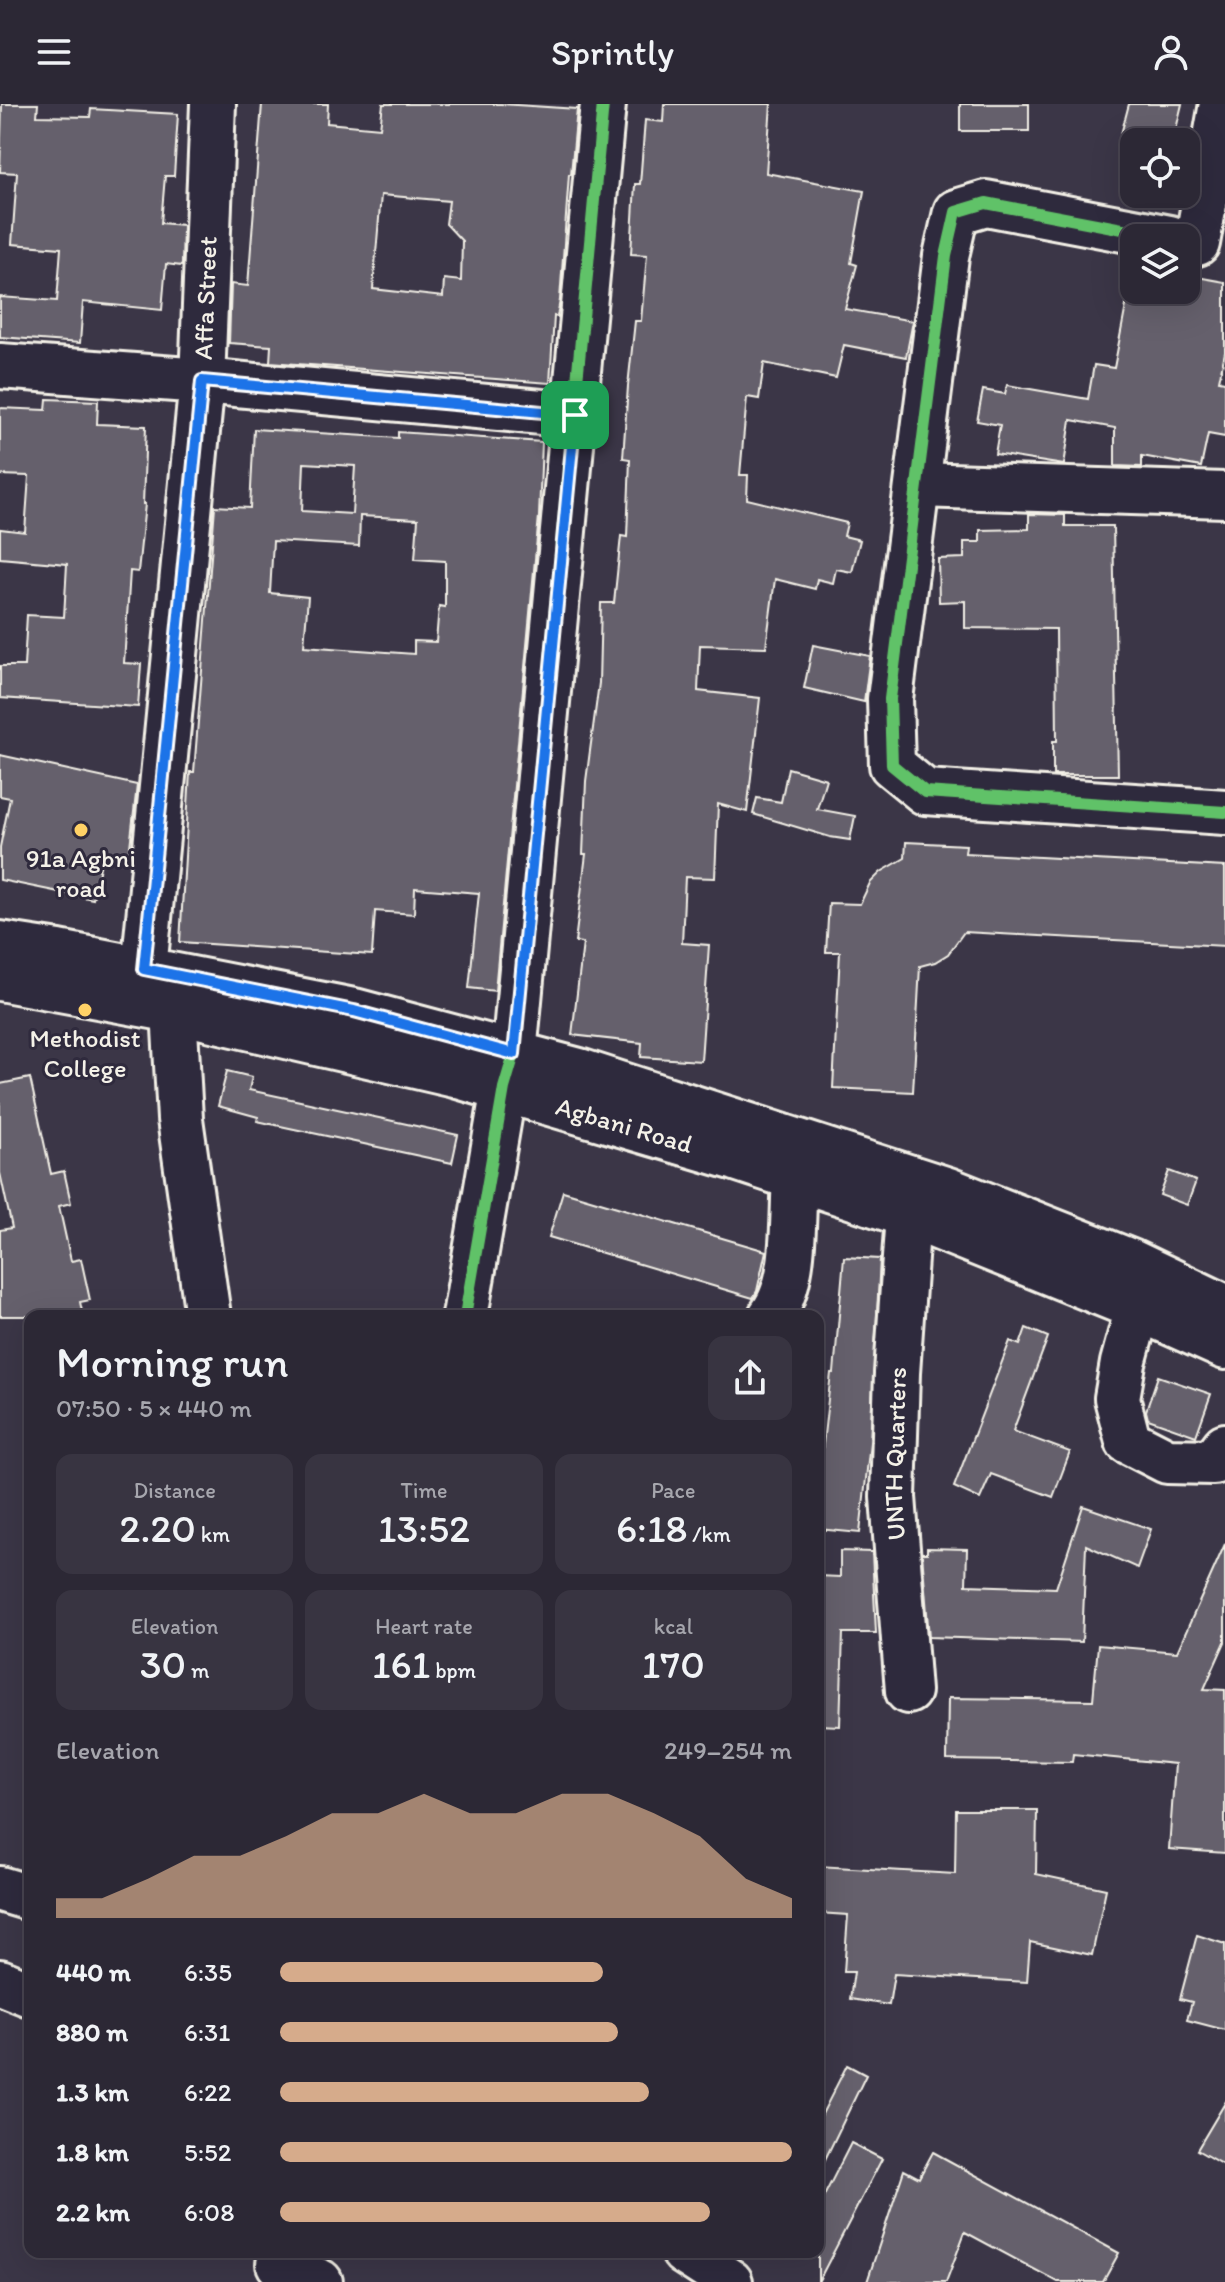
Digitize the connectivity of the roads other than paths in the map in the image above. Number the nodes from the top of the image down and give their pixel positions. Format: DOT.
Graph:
graph roads {
  1 [pos="213,104"];
  2 [pos="603,104"];
  3 [pos="1222,104"];
  4 [pos="1199,224"];
  5 [pos="1120,228"];
  6 [pos="0,366"];
  7 [pos="202,381"];
  8 [pos="575,415"];
  9 [pos="918,485"];
  10 [pos="1225,495"];
  11 [pos="1225,812"];
  12 [pos="0,944"];
  13 [pos="144,969"];
  14 [pos="0,978"];
  15 [pos="174,1010"];
  16 [pos="509,1071"];
  17 [pos="795,1177"];
  18 [pos="908,1215"];
  19 [pos="1225,1307"];
  20 [pos="1138,1308"];
  21 [pos="207,1310"];
  22 [pos="466,1310"];
  23 [pos="776,1310"];
  24 [pos="1225,1347"];
  25 [pos="1225,1446"];
  26 [pos="908,1691"];
  27 [pos="0,1889"];
  28 [pos="24,1896"];
  29 [pos="0,1982"];
  30 [pos="24,1992"];
  31 [pos="693,2258"];
  32 [pos="278,2266"];
  33 [pos="320,2282"];
  34 [pos="730,2282"];
  1 -- 7 [label="street, Affa Street"];
  2 -- 8 [label="street"];
  3 -- 4 [label="street"];
  5 -- 9 [label="street"];
  6 -- 7 [label="street"];
  7 -- 8 [label="street"];
  7 -- 13 [label="street, Affa Street"];
  8 -- 16 [label="street"];
  9 -- 10 [label="street"];
  9 -- 11 [label="street"];
  12 -- 13 [label="street, Agbani Road"];
  13 -- 16 [label="street, Agbani Road"];
  14 -- 15 [label="street, Agbani Road"];
  15 -- 16 [label="street, Agbani Road"];
  15 -- 21 [label="street"];
  16 -- 17 [label="street, Agbani Road"];
  16 -- 19 [label="street, Agbani Road"];
  16 -- 22 [label="street"];
  17 -- 18 [label="street, Agbani Road"];
  17 -- 23 [label="street"];
  18 -- 20 [label="street, Agbani Road"];
  18 -- 26 [label="street, UNTH Quarters"];
  20 -- 24 [label="street, Agbani Road"];
  20 -- 25 [label="street"];
  27 -- 28 [label="street"];
  29 -- 30 [label="street"];
  31 -- 34 [label="street"];
  32 -- 33 [label="street"];
}
